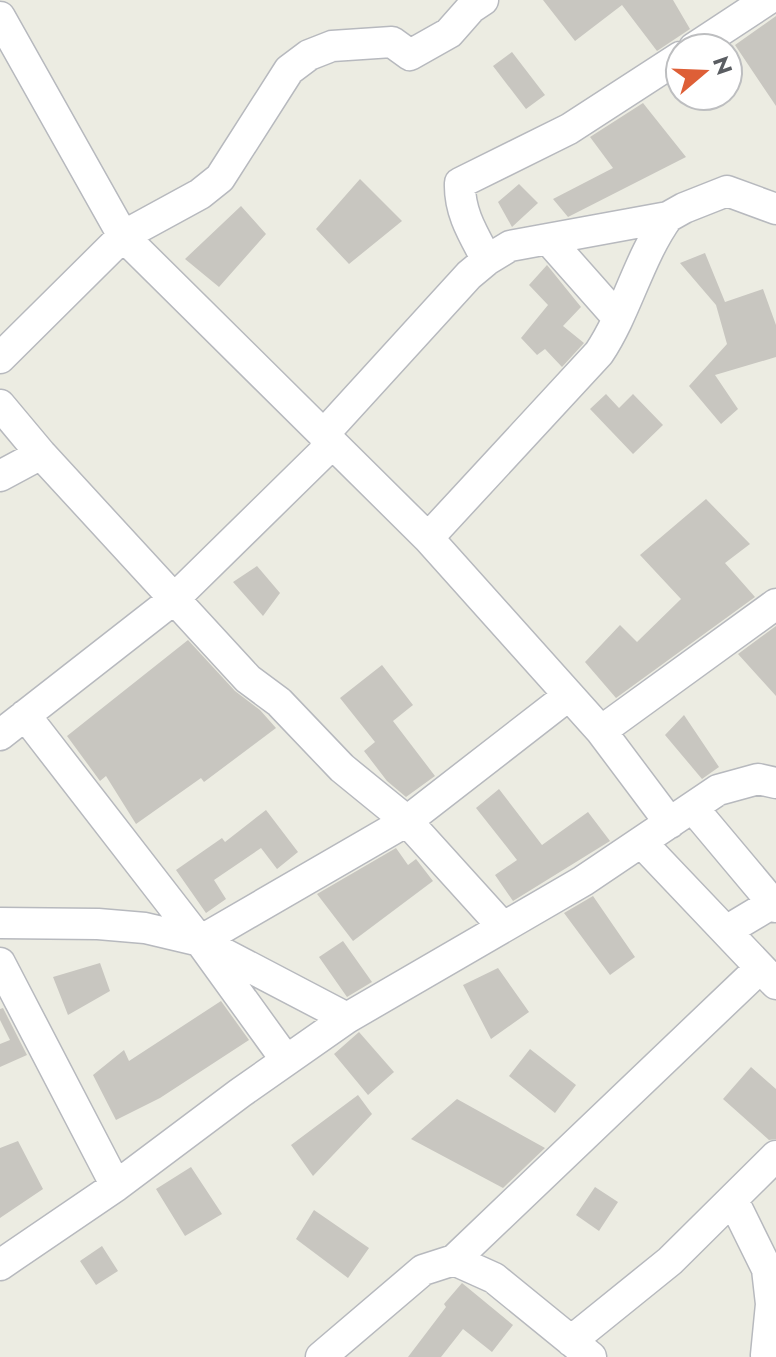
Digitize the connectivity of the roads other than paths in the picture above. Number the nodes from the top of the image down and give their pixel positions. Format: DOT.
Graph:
graph roads {
  1 [pos="8,0"];
  2 [pos="483,0"];
  3 [pos="767,0"];
  4 [pos="0,7"];
  5 [pos="0,17"];
  6 [pos="718,32"];
  7 [pos="664,67"];
  8 [pos="776,209"];
  9 [pos="668,217"];
  10 [pos="123,236"];
  11 [pos="548,239"];
  12 [pos="487,260"];
  13 [pos="617,317"];
  14 [pos="0,358"];
  15 [pos="0,405"];
  16 [pos="328,440"];
  17 [pos="41,454"];
  18 [pos="0,476"];
  19 [pos="428,538"];
  20 [pos="174,599"];
  21 [pos="775,606"];
  22 [pos="568,696"];
  23 [pos="25,715"];
  24 [pos="601,731"];
  25 [pos="0,735"];
  26 [pos="776,783"];
  27 [pos="681,816"];
  28 [pos="407,821"];
  29 [pos="641,842"];
  30 [pos="775,903"];
  31 [pos="0,923"];
  32 [pos="503,927"];
  33 [pos="726,931"];
  34 [pos="200,941"];
  35 [pos="0,963"];
  36 [pos="768,976"];
  37 [pos="347,1018"];
  38 [pos="286,1060"];
  39 [pos="776,1156"];
  40 [pos="116,1186"];
  41 [pos="733,1200"];
  42 [pos="454,1260"];
  43 [pos="0,1265"];
  44 [pos="581,1349"];
  45 [pos="769,1354"];
  46 [pos="321,1357"];
  1 -- 4 [label="street"];
  2 -- 10 [label="street"];
  3 -- 6 [label="street"];
  5 -- 10 [label="street"];
  7 -- 12 [label="street"];
  8 -- 9 [label="street"];
  9 -- 11 [label="street"];
  9 -- 13 [label="street"];
  10 -- 14 [label="street"];
  10 -- 16 [label="street"];
  11 -- 12 [label="street"];
  11 -- 13 [label="street"];
  12 -- 16 [label="street"];
  13 -- 19 [label="street"];
  15 -- 17 [label="street"];
  16 -- 19 [label="street"];
  16 -- 20 [label="street"];
  17 -- 18 [label="street"];
  17 -- 20 [label="street"];
  19 -- 22 [label="street"];
  20 -- 23 [label="street"];
  20 -- 28 [label="street"];
  21 -- 24 [label="street"];
  22 -- 24 [label="street"];
  22 -- 28 [label="street"];
  23 -- 25 [label="street"];
  23 -- 34 [label="street"];
  24 -- 27 [label="street"];
  26 -- 27 [label="street"];
  27 -- 29 [label="street"];
  27 -- 30 [label="street"];
  28 -- 32 [label="street"];
  28 -- 34 [label="street"];
  29 -- 32 [label="street"];
  29 -- 33 [label="street"];
  30 -- 33 [label="street"];
  31 -- 34 [label="street"];
  32 -- 37 [label="street"];
  33 -- 36 [label="street"];
  34 -- 37 [label="street"];
  34 -- 38 [label="street"];
  35 -- 40 [label="street"];
  36 -- 42 [label="street"];
  37 -- 38 [label="street"];
  38 -- 40 [label="street"];
  39 -- 41 [label="street"];
  40 -- 43 [label="street"];
  41 -- 44 [label="street"];
  41 -- 45 [label="street"];
  42 -- 44 [label="street"];
  42 -- 46 [label="street"];
}
